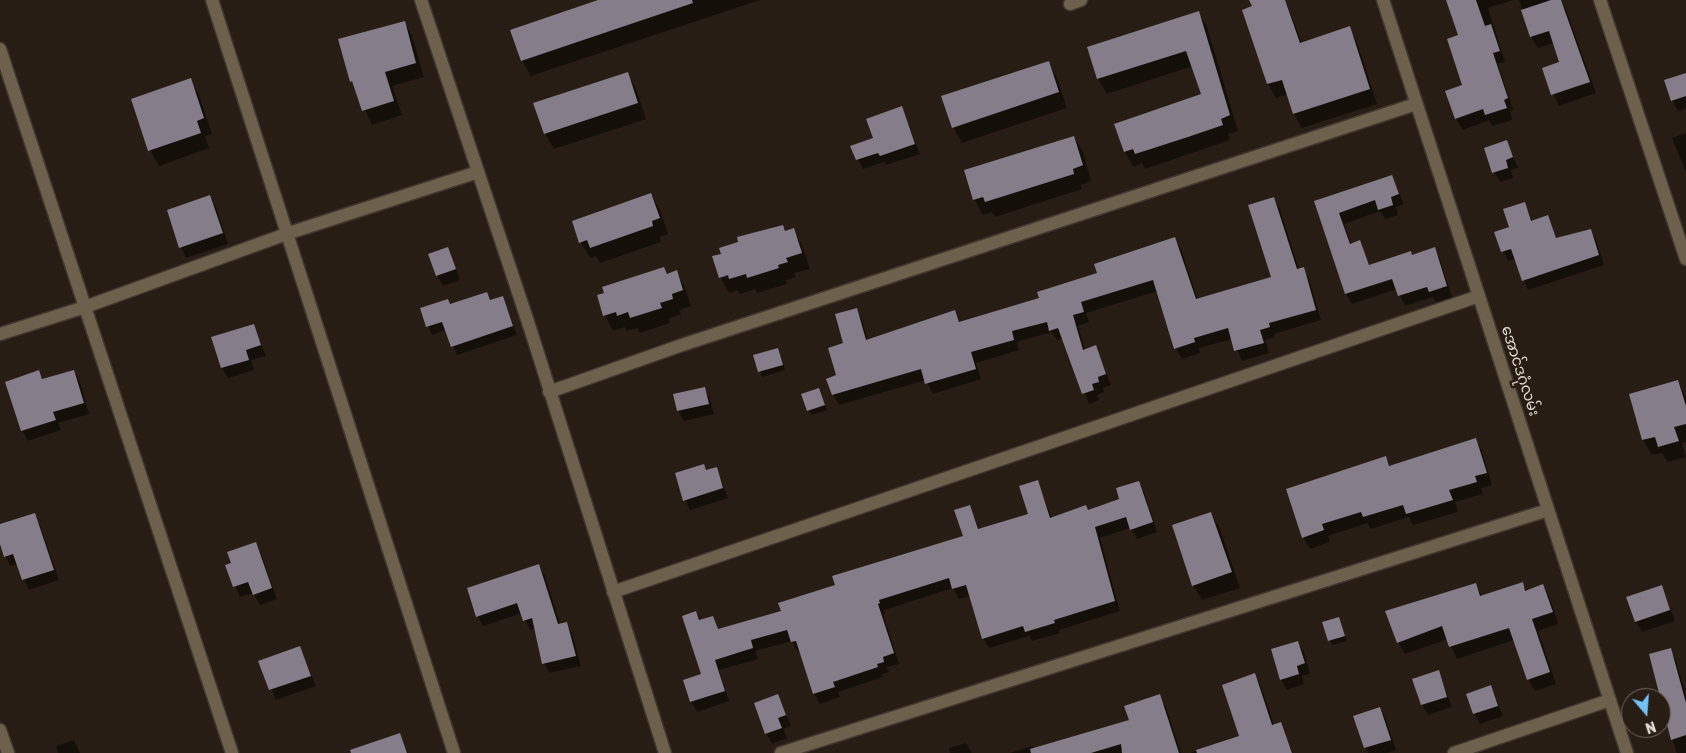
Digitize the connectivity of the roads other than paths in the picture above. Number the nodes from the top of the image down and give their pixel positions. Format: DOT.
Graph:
graph roads {
  1 [pos="212,0"];
  2 [pos="421,0"];
  3 [pos="1383,0"];
  4 [pos="1600,0"];
  5 [pos="0,50"];
  6 [pos="1416,104"];
  7 [pos="478,172"];
  8 [pos="288,233"];
  9 [pos="1686,259"];
  10 [pos="1479,296"];
  11 [pos="85,307"];
  12 [pos="0,334"];
  13 [pos="550,392"];
  14 [pos="1548,510"];
  15 [pos="613,592"];
  16 [pos="1610,700"];
  17 [pos="0,730"];
  18 [pos="8,753"];
  19 [pos="232,753"];
  20 [pos="454,753"];
  21 [pos="665,753"];
  22 [pos="781,753"];
  23 [pos="1454,753"];
  24 [pos="1627,753"];
  1 -- 8 [label="street"];
  2 -- 7 [label="street"];
  3 -- 6 [label="street, အောင်ဒဂုံလမ်း"];
  4 -- 9 [label="street"];
  5 -- 11 [label="street"];
  6 -- 10 [label="street, အောင်ဒဂုံလမ်း"];
  6 -- 13 [label="street"];
  7 -- 8 [label="street"];
  7 -- 13 [label="street"];
  8 -- 11 [label="street"];
  8 -- 20 [label="street"];
  10 -- 14 [label="street, အောင်ဒဂုံလမ်း"];
  10 -- 15 [label="street"];
  11 -- 12 [label="street"];
  11 -- 19 [label="street"];
  13 -- 15 [label="street"];
  14 -- 16 [label="street, အောင်ဒဂုံလမ်း"];
  14 -- 22 [label="street"];
  15 -- 21 [label="street"];
  16 -- 23 [label="street"];
  16 -- 24 [label="street, အောင်ဒဂုံလမ်း"];
  17 -- 18 [label="street"];
}
